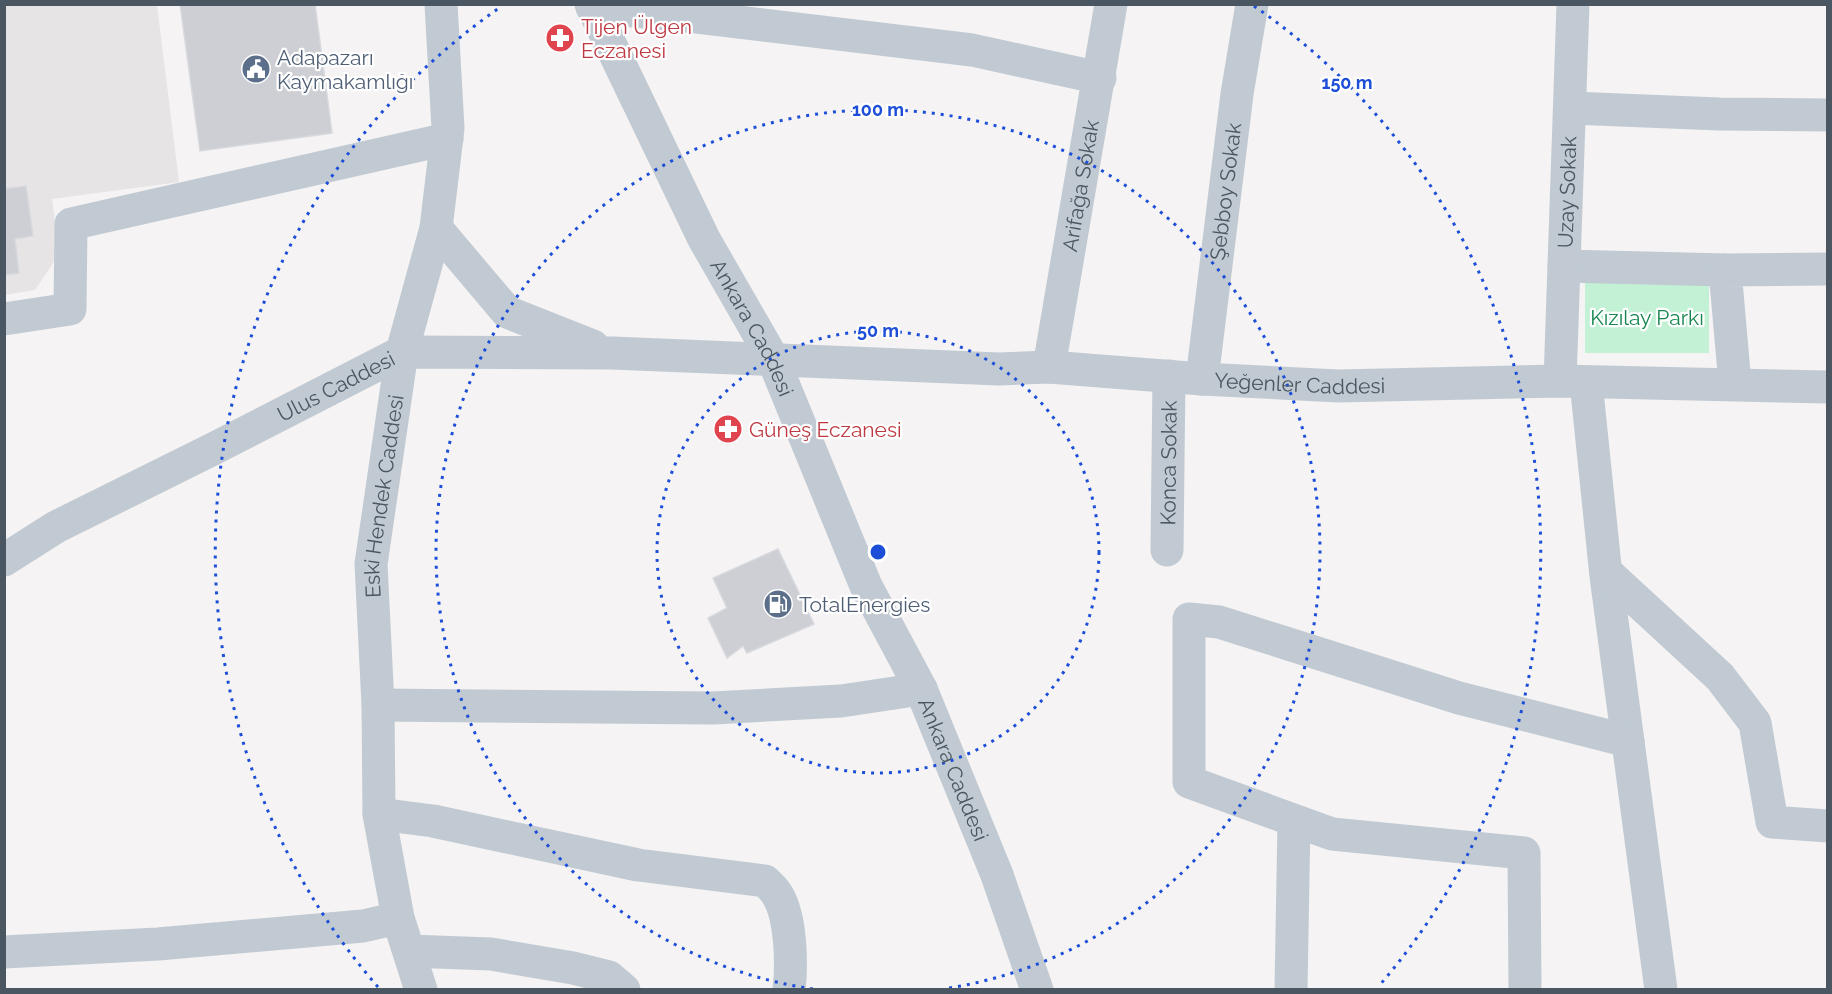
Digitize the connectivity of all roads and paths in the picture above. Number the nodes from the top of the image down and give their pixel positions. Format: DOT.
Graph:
graph roads {
  1 [pos="441,4"];
  2 [pos="1111,4"];
  3 [pos="1252,4"];
  4 [pos="1573,4"];
  5 [pos="591,6"];
  6 [pos="1100,78"];
  7 [pos="1571,108"];
  8 [pos="1827,115"];
  9 [pos="447,139"];
  10 [pos="436,228"];
  11 [pos="1564,266"];
  12 [pos="1827,269"];
  13 [pos="1725,270"];
  14 [pos="4,319"];
  15 [pos="402,352"];
  16 [pos="612,353"];
  17 [pos="773,359"];
  18 [pos="1049,367"];
  19 [pos="1169,376"];
  20 [pos="1202,379"];
  21 [pos="1573,381"];
  22 [pos="1735,384"];
  23 [pos="1827,387"];
  24 [pos="1167,550"];
  25 [pos="4,560"];
  26 [pos="1606,572"];
  27 [pos="921,689"];
  28 [pos="378,705"];
  29 [pos="1628,741"];
  30 [pos="379,814"];
  31 [pos="1294,820"];
  32 [pos="1827,826"];
  33 [pos="398,918"];
  34 [pos="409,951"];
  35 [pos="4,952"];
  36 [pos="421,990"];
  37 [pos="624,990"];
  38 [pos="789,990"];
  39 [pos="1037,990"];
  40 [pos="1290,990"];
  41 [pos="1526,990"];
  42 [pos="1661,990"];
  1 -- 9 [label="street, Eski Hendek Caddesi"];
  2 -- 6 [label="street, Arifağa Sokak"];
  3 -- 20 [label="street, Şebboy Sokak"];
  4 -- 7 [label="street, Uzay Sokak"];
  5 -- 6 [label="street"];
  5 -- 17 [label="street, Ankara Caddesi"];
  6 -- 18 [label="street, Arifağa Sokak"];
  7 -- 8 [label="street"];
  7 -- 11 [label="street, Uzay Sokak"];
  9 -- 10 [label="street, Eski Hendek Caddesi"];
  9 -- 14 [label="street"];
  10 -- 15 [label="street, Eski Hendek Caddesi"];
  10 -- 16 [label="street"];
  11 -- 13 [label="street"];
  11 -- 21 [label="street, Uzay Sokak"];
  12 -- 13 [label="street"];
  13 -- 22 [label="street"];
  15 -- 16 [label="street, Ulus Caddesi"];
  15 -- 25 [label="street, Ulus Caddesi"];
  15 -- 28 [label="street, Eski Hendek Caddesi"];
  16 -- 17 [label="street, Ulus Caddesi"];
  17 -- 18 [label="street, Yeğenler Caddesi"];
  17 -- 27 [label="street, Ankara Caddesi"];
  18 -- 19 [label="street, Yeğenler Caddesi"];
  19 -- 20 [label="street, Yeğenler Caddesi"];
  19 -- 24 [label="street, Konca Sokak"];
  20 -- 21 [label="street, Yeğenler Caddesi"];
  21 -- 22 [label="street, Yeğenler Caddesi"];
  21 -- 26 [label="street, Uzay Sokak"];
  22 -- 23 [label="street, Yeğenler Caddesi"];
  26 -- 29 [label="street, Uzay Sokak"];
  26 -- 32 [label="street"];
  27 -- 28 [label="street"];
  27 -- 39 [label="street, Ankara Caddesi"];
  28 -- 30 [label="street, Eski Hendek Caddesi"];
  29 -- 31 [label="street"];
  29 -- 42 [label="street, Uzay Sokak"];
  30 -- 33 [label="street, Eski Hendek Caddesi"];
  30 -- 38 [label="street"];
  31 -- 40 [label="street"];
  31 -- 41 [label="street"];
  33 -- 34 [label="street, Eski Hendek Caddesi"];
  33 -- 35 [label="street"];
  34 -- 36 [label="street, Eski Hendek Caddesi"];
  34 -- 37 [label="street"];
}
